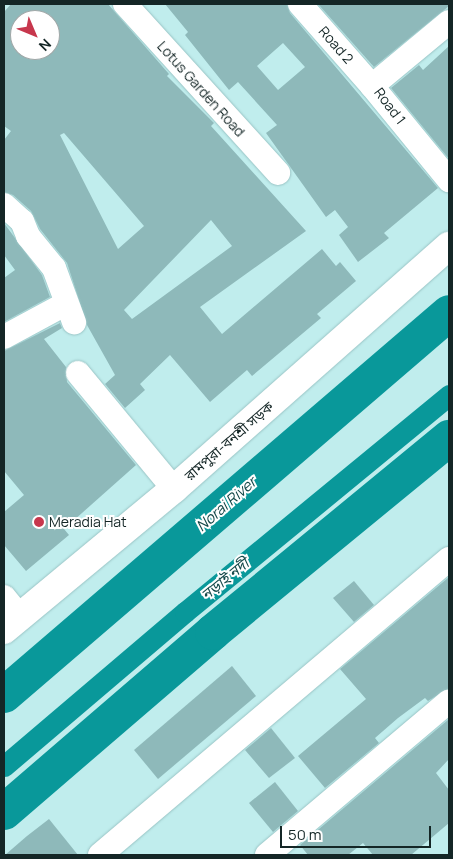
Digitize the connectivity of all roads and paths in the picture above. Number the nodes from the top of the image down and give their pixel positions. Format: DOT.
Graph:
graph roads {
  1 [pos="125,4"];
  2 [pos="300,4"];
  3 [pos="449,22"];
  4 [pos="372,86"];
  5 [pos="278,173"];
  6 [pos="449,180"];
  7 [pos="4,204"];
  8 [pos="449,246"];
  9 [pos="4,337"];
  10 [pos="78,373"];
  11 [pos="174,489"];
  12 [pos="449,559"];
  13 [pos="9,615"];
  14 [pos="449,701"];
  15 [pos="100,855"];
  16 [pos="267,855"];
  1 -- 5 [label="street, Lotus Garden Road"];
  2 -- 4 [label="street, Road 2"];
  3 -- 4 [label="street, Road 1"];
  4 -- 6 [label="street, Road 1"];
  7 -- 9 [label="street"];
  8 -- 11 [label="main road, রামপুরা-বনশ্রী সড়ক"];
  10 -- 11 [label="street"];
  11 -- 13 [label="main road, রামপুরা-বনশ্রী সড়ক"];
  12 -- 15 [label="street"];
  14 -- 16 [label="street"];
}
